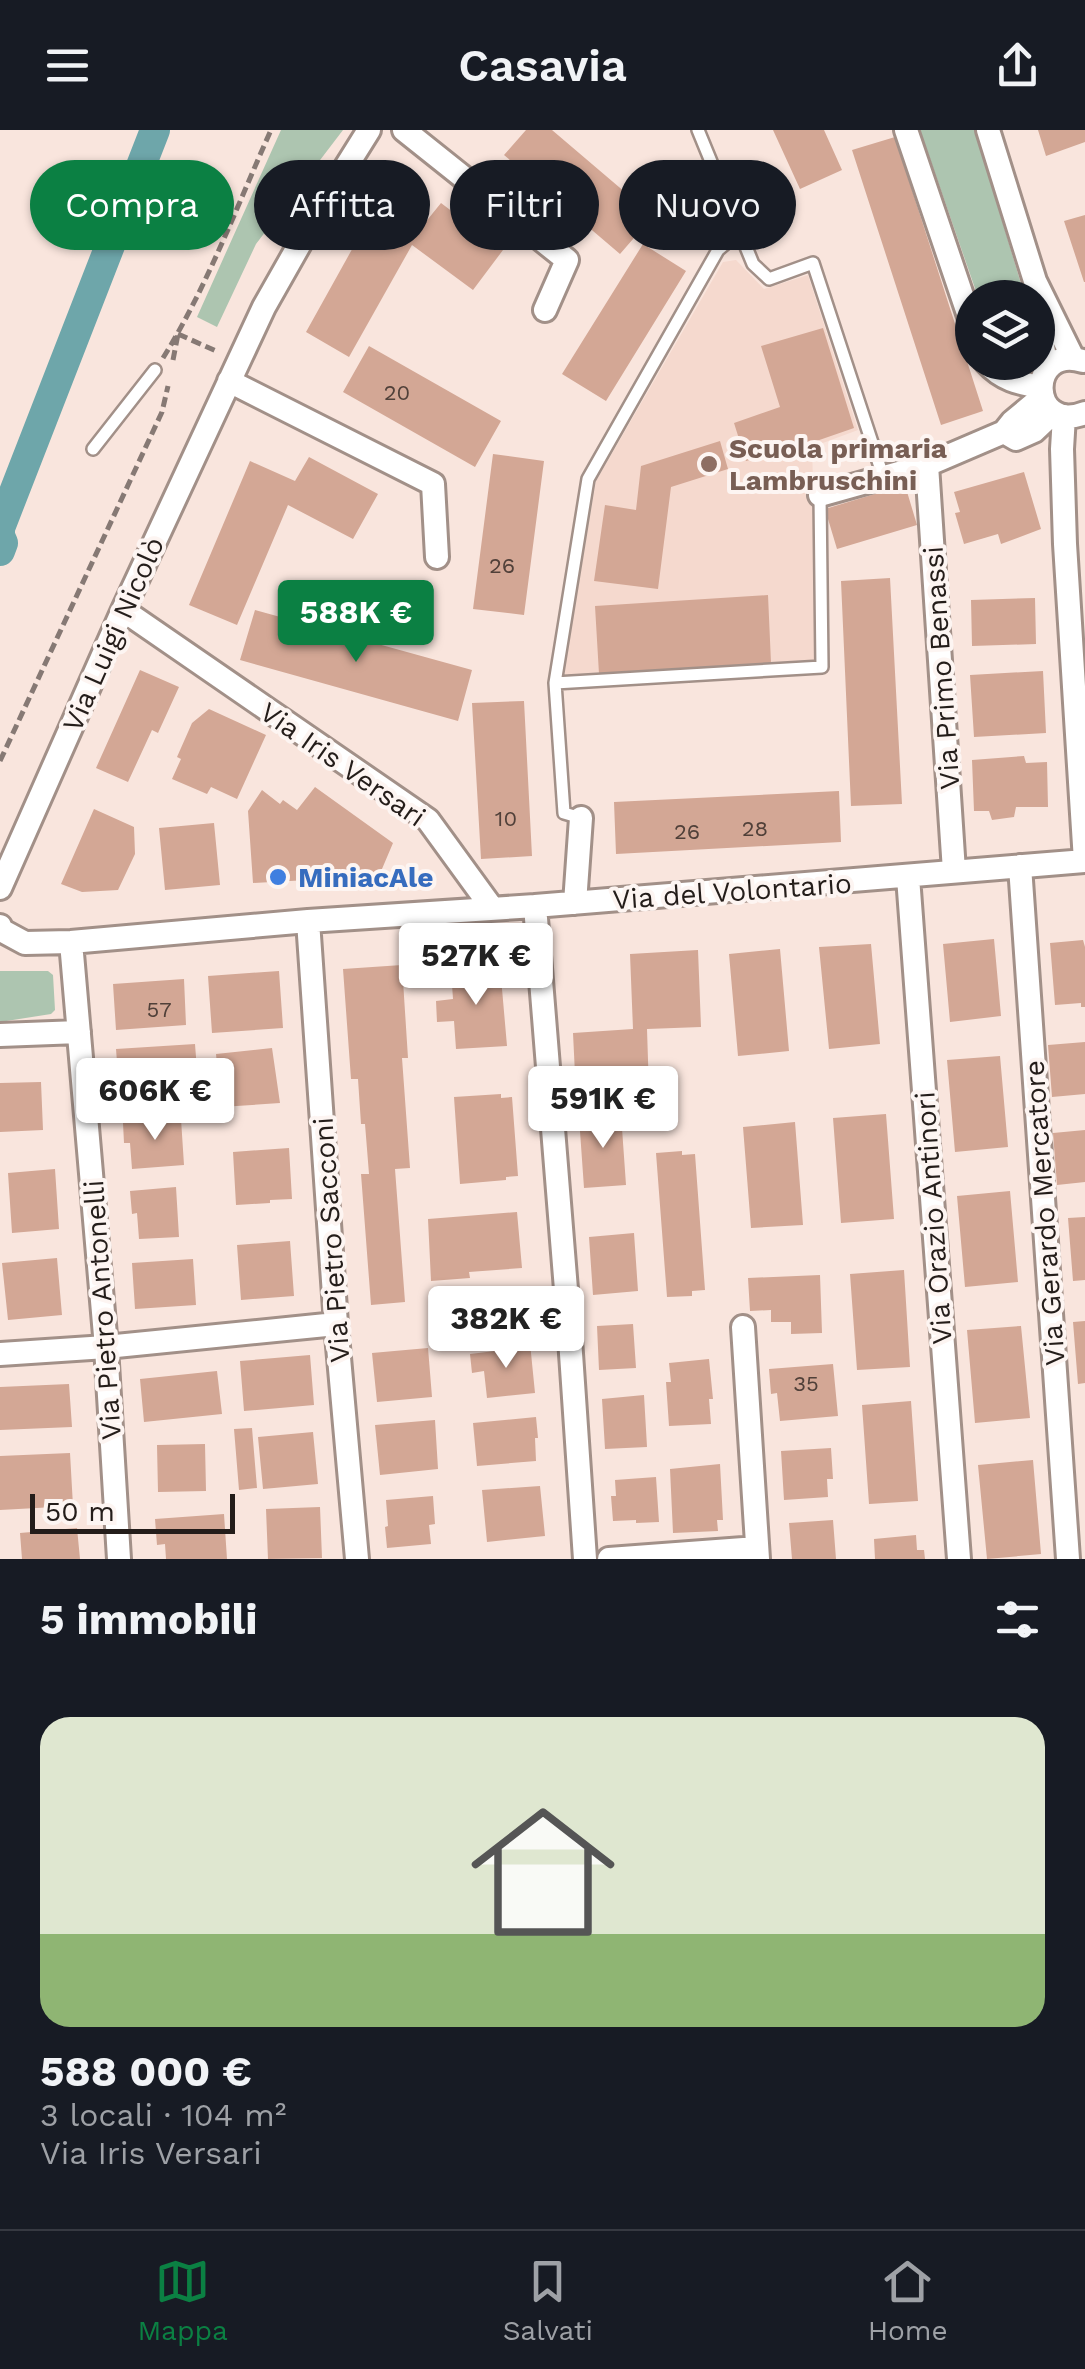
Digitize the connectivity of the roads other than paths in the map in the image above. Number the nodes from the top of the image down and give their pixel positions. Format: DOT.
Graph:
graph roads {
  1 [pos="369,130"];
  2 [pos="404,130"];
  3 [pos="698,130"];
  4 [pos="906,130"];
  5 [pos="988,130"];
  6 [pos="710,160"];
  7 [pos="718,250"];
  8 [pos="747,250"];
  9 [pos="957,280"];
  10 [pos="1031,280"];
  11 [pos="545,310"];
  12 [pos="1055,324"];
  13 [pos="1079,360"];
  14 [pos="155,370"];
  15 [pos="234,371"];
  16 [pos="1007,380"];
  17 [pos="1055,399"];
  18 [pos="93,450"];
  19 [pos="927,464"];
  20 [pos="883,476"];
  21 [pos="820,495"];
  22 [pos="437,557"];
  23 [pos="122,610"];
  24 [pos="555,683"];
  25 [pos="580,818"];
  26 [pos="1085,861"];
  27 [pos="1020,866"];
  28 [pos="954,871"];
  29 [pos="908,877"];
  30 [pos="0,888"];
  31 [pos="575,903"];
  32 [pos="536,906"];
  33 [pos="492,908"];
  34 [pos="308,921"];
  35 [pos="0,926"];
  36 [pos="71,942"];
  37 [pos="80,1032"];
  38 [pos="0,1036"];
  39 [pos="336,1324"];
  40 [pos="743,1328"];
  41 [pos="106,1347"];
  42 [pos="0,1354"];
  43 [pos="758,1553"];
  44 [pos="119,1559"];
  45 [pos="357,1559"];
  46 [pos="585,1559"];
  47 [pos="609,1559"];
  48 [pos="959,1559"];
  49 [pos="1068,1559"];
  1 -- 15 [label="street, Via Luigi Nicolò"];
  2 -- 11 [label="street"];
  3 -- 6 [label="lane"];
  4 -- 9 [label="street"];
  5 -- 10 [label="street"];
  7 -- 24 [label="lane"];
  8 -- 20 [label="lane"];
  12 -- 13 [label="street"];
  13 -- 17 [label="street"];
  14 -- 18 [label="lane"];
  15 -- 22 [label="street"];
  15 -- 23 [label="street, Via Luigi Nicolò"];
  16 -- 17 [label="street"];
  17 -- 19 [label="street"];
  17 -- 26 [label="street"];
  19 -- 20 [label="street"];
  19 -- 28 [label="street, Via Primo Benassi"];
  20 -- 21 [label="street"];
  21 -- 24 [label="lane"];
  23 -- 30 [label="street, Via Luigi Nicolò"];
  23 -- 33 [label="street, Via Iris Versari"];
  24 -- 25 [label="lane"];
  25 -- 31 [label="street"];
  26 -- 27 [label="street, Via del Volontario"];
  27 -- 28 [label="street, Via del Volontario"];
  27 -- 49 [label="street, Via Gerardo Mercatore"];
  28 -- 29 [label="street, Via del Volontario"];
  29 -- 31 [label="street, Via del Volontario"];
  29 -- 48 [label="street, Via Orazio Antinori"];
  31 -- 32 [label="street, Via del Volontario"];
  32 -- 33 [label="street, Via del Volontario"];
  32 -- 46 [label="street"];
  33 -- 34 [label="street, Via del Volontario"];
  34 -- 36 [label="street, Via del Volontario"];
  34 -- 39 [label="street, Via Pietro Sacconi"];
  35 -- 36 [label="street, Via del Volontario"];
  36 -- 37 [label="street, Via Pietro Antonelli"];
  37 -- 38 [label="street"];
  37 -- 41 [label="street, Via Pietro Antonelli"];
  39 -- 41 [label="street"];
  39 -- 45 [label="street, Via Pietro Sacconi"];
  40 -- 43 [label="street"];
  41 -- 42 [label="street"];
  41 -- 44 [label="street, Via Pietro Antonelli"];
  43 -- 47 [label="street"];
}
